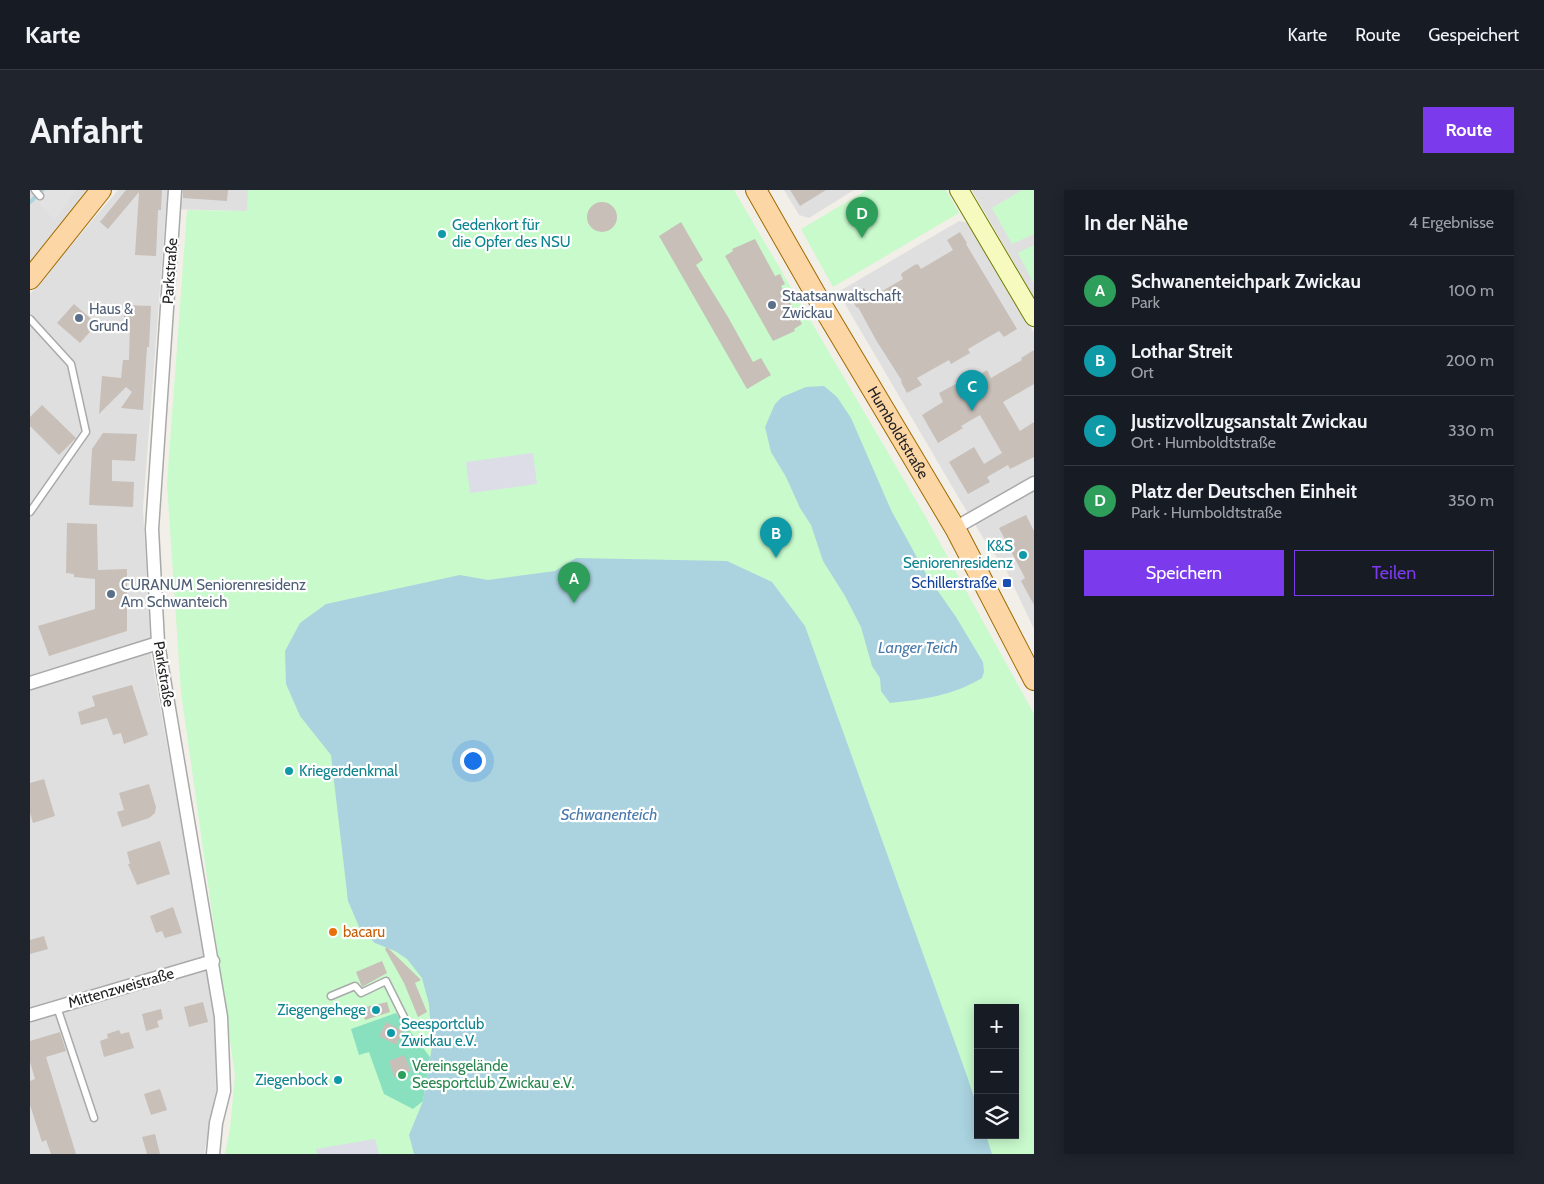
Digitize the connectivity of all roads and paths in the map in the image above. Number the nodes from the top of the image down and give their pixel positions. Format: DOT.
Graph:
graph roads {
  1 [pos="35,190"];
  2 [pos="102,190"];
  3 [pos="175,190"];
  4 [pos="756,190"];
  5 [pos="959,190"];
  6 [pos="40,196"];
  7 [pos="30,278"];
  8 [pos="1034,317"];
  9 [pos="30,319"];
  10 [pos="1034,483"];
  11 [pos="30,512"];
  12 [pos="955,528"];
  13 [pos="158,642"];
  14 [pos="1034,680"];
  15 [pos="30,683"];
  16 [pos="213,960"];
  17 [pos="330,996"];
  18 [pos="57,1006"];
  19 [pos="30,1015"];
  20 [pos="404,1016"];
  21 [pos="94,1118"];
  22 [pos="213,1154"];
  1 -- 6 [label="lane"];
  2 -- 7 [label="main road"];
  3 -- 13 [label="street, Parkstraße"];
  4 -- 12 [label="main road, Humboldtstraße"];
  5 -- 8 [label="main road"];
  9 -- 11 [label="lane"];
  10 -- 12 [label="street"];
  12 -- 14 [label="main road, Humboldtstraße"];
  13 -- 15 [label="street"];
  13 -- 16 [label="street, Parkstraße"];
  16 -- 18 [label="street, Mittenzweistraße"];
  16 -- 22 [label="street, Parkstraße"];
  17 -- 20 [label="lane"];
  18 -- 19 [label="street, Mittenzweistraße"];
  18 -- 21 [label="lane"];
}
